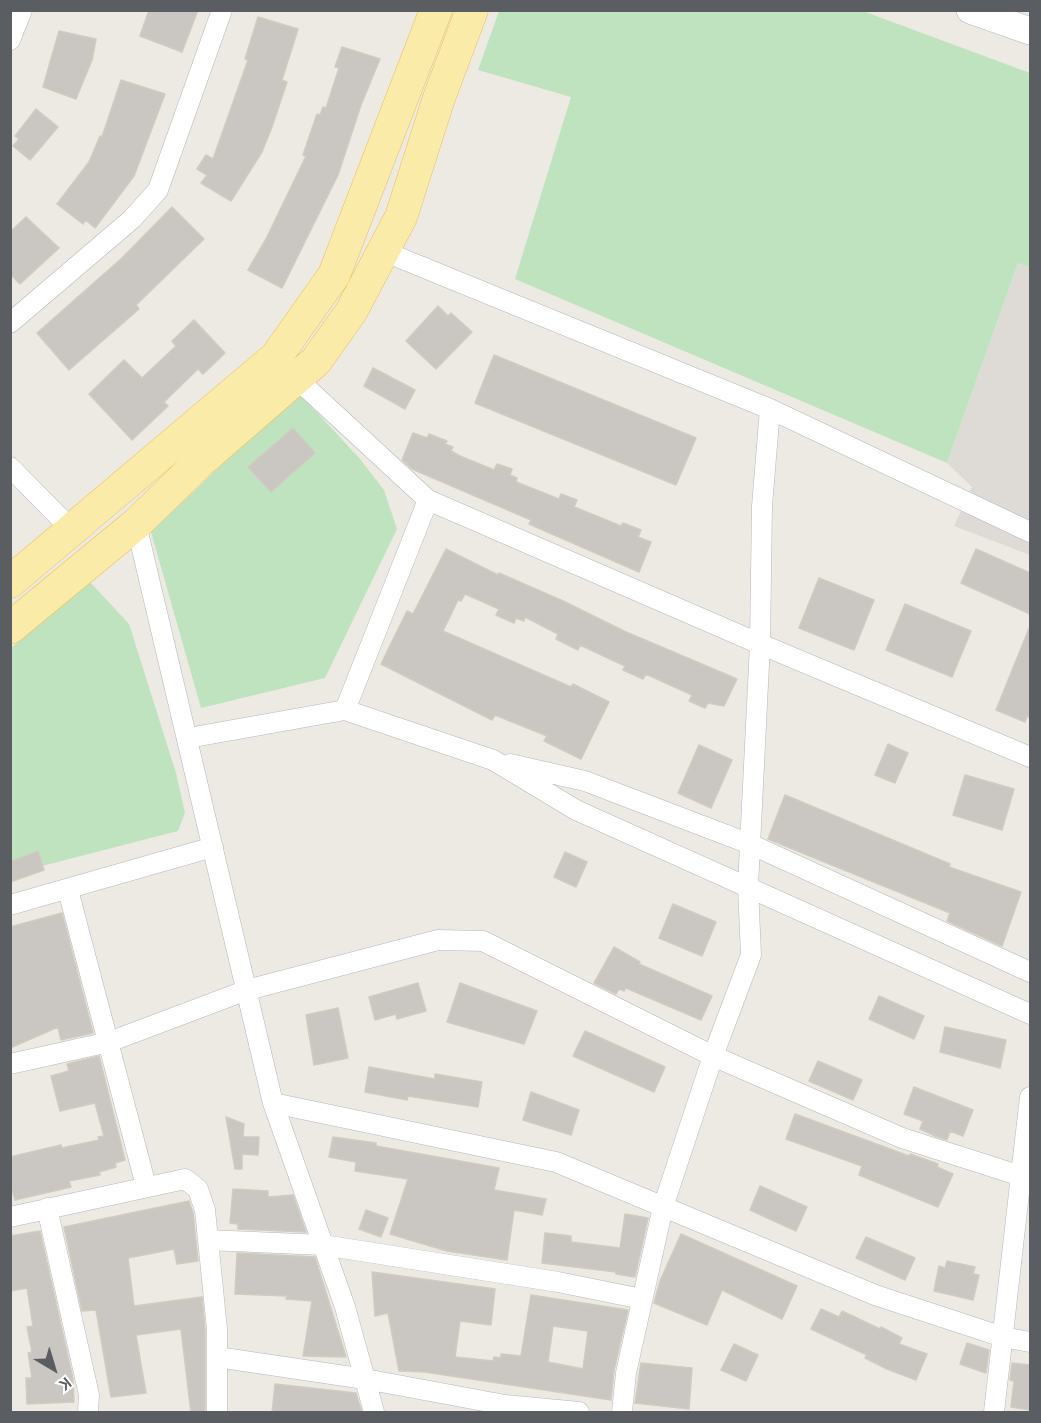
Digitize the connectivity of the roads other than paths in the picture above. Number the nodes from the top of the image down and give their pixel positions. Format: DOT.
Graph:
graph roads {
  1 [pos="22,10"];
  2 [pos="222,10"];
  3 [pos="436,10"];
  4 [pos="472,10"];
  5 [pos="970,10"];
  6 [pos="1030,31"];
  7 [pos="10,40"];
  8 [pos="383,251"];
  9 [pos="10,323"];
  10 [pos="297,379"];
  11 [pos="770,409"];
  12 [pos="10,467"];
  13 [pos="428,500"];
  14 [pos="136,525"];
  15 [pos="72,530"];
  16 [pos="1030,532"];
  17 [pos="10,582"];
  18 [pos="10,628"];
  19 [pos="760,644"];
  20 [pos="345,710"];
  21 [pos="188,738"];
  22 [pos="1030,757"];
  23 [pos="493,760"];
  24 [pos="750,844"];
  25 [pos="213,847"];
  26 [pos="748,886"];
  27 [pos="68,890"];
  28 [pos="10,905"];
  29 [pos="1030,972"];
  30 [pos="247,990"];
  31 [pos="1030,1014"];
  32 [pos="109,1042"];
  33 [pos="713,1056"];
  34 [pos="10,1064"];
  35 [pos="1030,1097"];
  36 [pos="273,1103"];
  37 [pos="1022,1176"];
  38 [pos="146,1186"];
  39 [pos="663,1207"];
  40 [pos="47,1208"];
  41 [pos="10,1217"];
  42 [pos="208,1240"];
  43 [pos="323,1245"];
  44 [pos="642,1299"];
  45 [pos="1003,1337"];
  46 [pos="1030,1342"];
  47 [pos="217,1357"];
  48 [pos="365,1379"];
  49 [pos="504,1409"];
  50 [pos="88,1413"];
  51 [pos="217,1413"];
  52 [pos="374,1413"];
  53 [pos="579,1413"];
  54 [pos="622,1413"];
  55 [pos="994,1413"];
  1 -- 7 [label="street"];
  2 -- 9 [label="street"];
  3 -- 15 [label="main road"];
  4 -- 8 [label="main road"];
  5 -- 6 [label="main road"];
  8 -- 10 [label="main road"];
  8 -- 11 [label="street"];
  10 -- 13 [label="street"];
  10 -- 14 [label="main road"];
  11 -- 16 [label="street"];
  11 -- 19 [label="street"];
  12 -- 15 [label="street"];
  13 -- 19 [label="street"];
  13 -- 20 [label="street"];
  14 -- 18 [label="main road"];
  14 -- 21 [label="street"];
  15 -- 17 [label="main road"];
  19 -- 22 [label="street"];
  19 -- 24 [label="street"];
  20 -- 21 [label="street"];
  20 -- 23 [label="street"];
  21 -- 25 [label="street"];
  23 -- 24 [label="street"];
  23 -- 26 [label="street"];
  24 -- 26 [label="street"];
  24 -- 29 [label="street"];
  25 -- 27 [label="street"];
  25 -- 30 [label="street"];
  26 -- 31 [label="street"];
  26 -- 33 [label="street"];
  27 -- 28 [label="street"];
  27 -- 32 [label="street"];
  30 -- 32 [label="street"];
  30 -- 33 [label="street"];
  30 -- 36 [label="street"];
  32 -- 34 [label="street"];
  32 -- 38 [label="street"];
  33 -- 37 [label="street"];
  33 -- 39 [label="street"];
  35 -- 37 [label="street"];
  36 -- 39 [label="street"];
  36 -- 43 [label="street"];
  37 -- 45 [label="street"];
  38 -- 40 [label="street"];
  38 -- 42 [label="street"];
  39 -- 44 [label="street"];
  39 -- 45 [label="street"];
  40 -- 41 [label="street"];
  40 -- 50 [label="street"];
  42 -- 43 [label="street"];
  42 -- 47 [label="street"];
  43 -- 44 [label="street"];
  43 -- 48 [label="street"];
  44 -- 54 [label="street"];
  45 -- 46 [label="street"];
  45 -- 55 [label="street"];
  47 -- 48 [label="street"];
  47 -- 51 [label="street"];
  48 -- 49 [label="street"];
  48 -- 52 [label="street"];
  49 -- 53 [label="street"];
}
